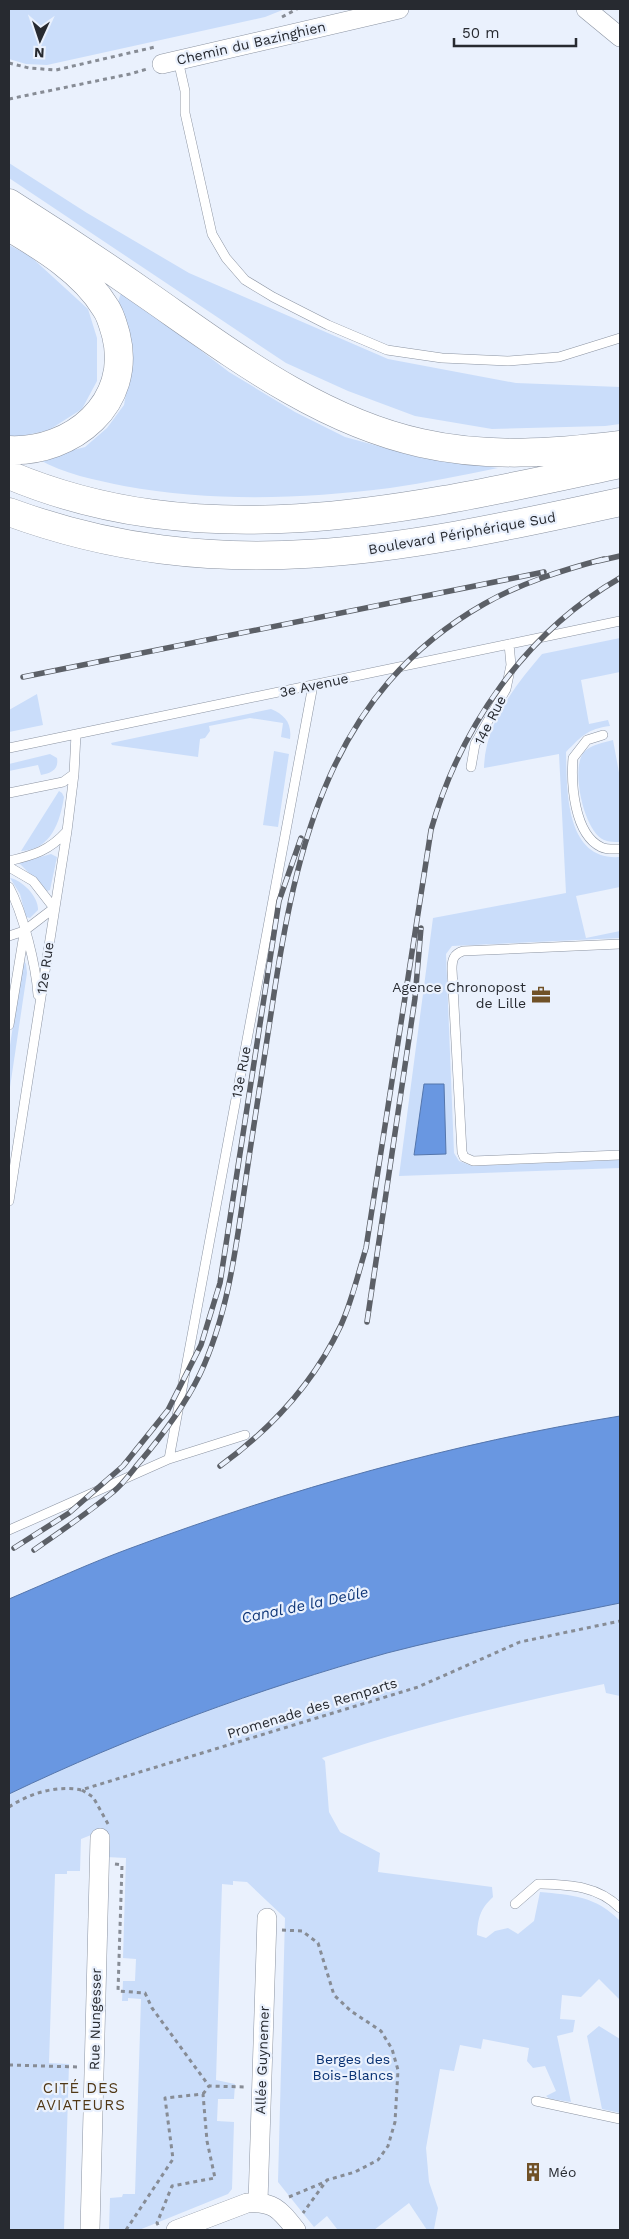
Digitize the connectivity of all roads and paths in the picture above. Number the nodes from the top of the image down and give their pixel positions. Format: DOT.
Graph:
graph roads {
  1 [pos="297,9"];
  2 [pos="399,9"];
  3 [pos="586,9"];
  4 [pos="278,19"];
  5 [pos="620,37"];
  6 [pos="166,57"];
  7 [pos="9,63"];
  8 [pos="9,99"];
  9 [pos="9,203"];
  10 [pos="9,227"];
  11 [pos="620,338"];
  12 [pos="620,445"];
  13 [pos="9,450"];
  14 [pos="620,464"];
  15 [pos="9,475"];
  16 [pos="620,502"];
  17 [pos="9,512"];
  18 [pos="9,526"];
  19 [pos="119,543"];
  20 [pos="620,621"];
  21 [pos="509,644"];
  22 [pos="313,685"];
  23 [pos="76,734"];
  24 [pos="603,735"];
  25 [pos="9,748"];
  26 [pos="472,767"];
  27 [pos="74,774"];
  28 [pos="9,793"];
  29 [pos="67,830"];
  30 [pos="620,849"];
  31 [pos="9,861"];
  32 [pos="9,867"];
  33 [pos="9,887"];
  34 [pos="54,908"];
  35 [pos="24,931"];
  36 [pos="9,936"];
  37 [pos="620,944"];
  38 [pos="39,1014"];
  39 [pos="9,1025"];
  40 [pos="620,1155"];
  41 [pos="9,1201"];
  42 [pos="244,1435"];
  43 [pos="169,1460"];
  44 [pos="9,1530"];
  45 [pos="620,1621"];
  46 [pos="9,1807"];
  47 [pos="100,1838"];
  48 [pos="110,1864"];
  49 [pos="515,1904"];
  50 [pos="620,1908"];
  51 [pos="267,1924"];
  52 [pos="9,2065"];
  53 [pos="94,2068"];
  54 [pos="209,2086"];
  55 [pos="261,2088"];
  56 [pos="203,2094"];
  57 [pos="536,2101"];
  58 [pos="620,2119"];
  59 [pos="328,2180"];
  60 [pos="258,2202"];
  61 [pos="90,2230"];
  62 [pos="126,2230"];
  63 [pos="160,2230"];
  64 [pos="176,2230"];
  65 [pos="296,2230"];
  1 -- 4 [label="path"];
  2 -- 6 [label="street, Chemin du Bazinghien"];
  3 -- 5 [label="street"];
  6 -- 7 [label="path"];
  6 -- 8 [label="path"];
  6 -- 11 [label="lane"];
  9 -- 12 [label="highway"];
  10 -- 13 [label="highway"];
  14 -- 15 [label="highway"];
  16 -- 19 [label="highway, Boulevard Périphérique Sud"];
  17 -- 19 [label="highway, Boulevard Périphérique Sud"];
  18 -- 19 [label="highway"];
  20 -- 21 [label="lane, 3e Avenue"];
  21 -- 22 [label="lane, 3e Avenue"];
  21 -- 26 [label="lane, 14e Rue"];
  22 -- 23 [label="lane, 3e Avenue"];
  22 -- 43 [label="lane, 13e Rue"];
  23 -- 25 [label="lane, 3e Avenue"];
  23 -- 27 [label="lane, 12e Rue"];
  24 -- 30 [label="lane"];
  27 -- 28 [label="lane"];
  27 -- 29 [label="lane, 12e Rue"];
  29 -- 31 [label="lane"];
  29 -- 34 [label="lane, 12e Rue"];
  32 -- 34 [label="lane"];
  33 -- 35 [label="lane"];
  34 -- 35 [label="lane"];
  34 -- 38 [label="lane, 12e Rue"];
  35 -- 36 [label="lane"];
  35 -- 38 [label="lane"];
  35 -- 39 [label="lane"];
  37 -- 40 [label="lane"];
  38 -- 41 [label="lane, 12e Rue"];
  42 -- 43 [label="lane"];
  43 -- 44 [label="lane"];
  45 -- 46 [label="path, Promenade des Remparts"];
  47 -- 53 [label="street, Rue Nungesser"];
  48 -- 54 [label="path"];
  49 -- 50 [label="lane"];
  51 -- 55 [label="street, Allée Guynemer"];
  51 -- 59 [label="path"];
  52 -- 53 [label="path"];
  53 -- 61 [label="street, Rue Nungesser"];
  54 -- 55 [label="path"];
  54 -- 56 [label="path"];
  55 -- 60 [label="street, Allée Guynemer"];
  56 -- 62 [label="path"];
  56 -- 63 [label="path"];
  57 -- 58 [label="lane"];
  59 -- 60 [label="path"];
  59 -- 65 [label="path"];
  60 -- 64 [label="street"];
  60 -- 65 [label="street"];
}
